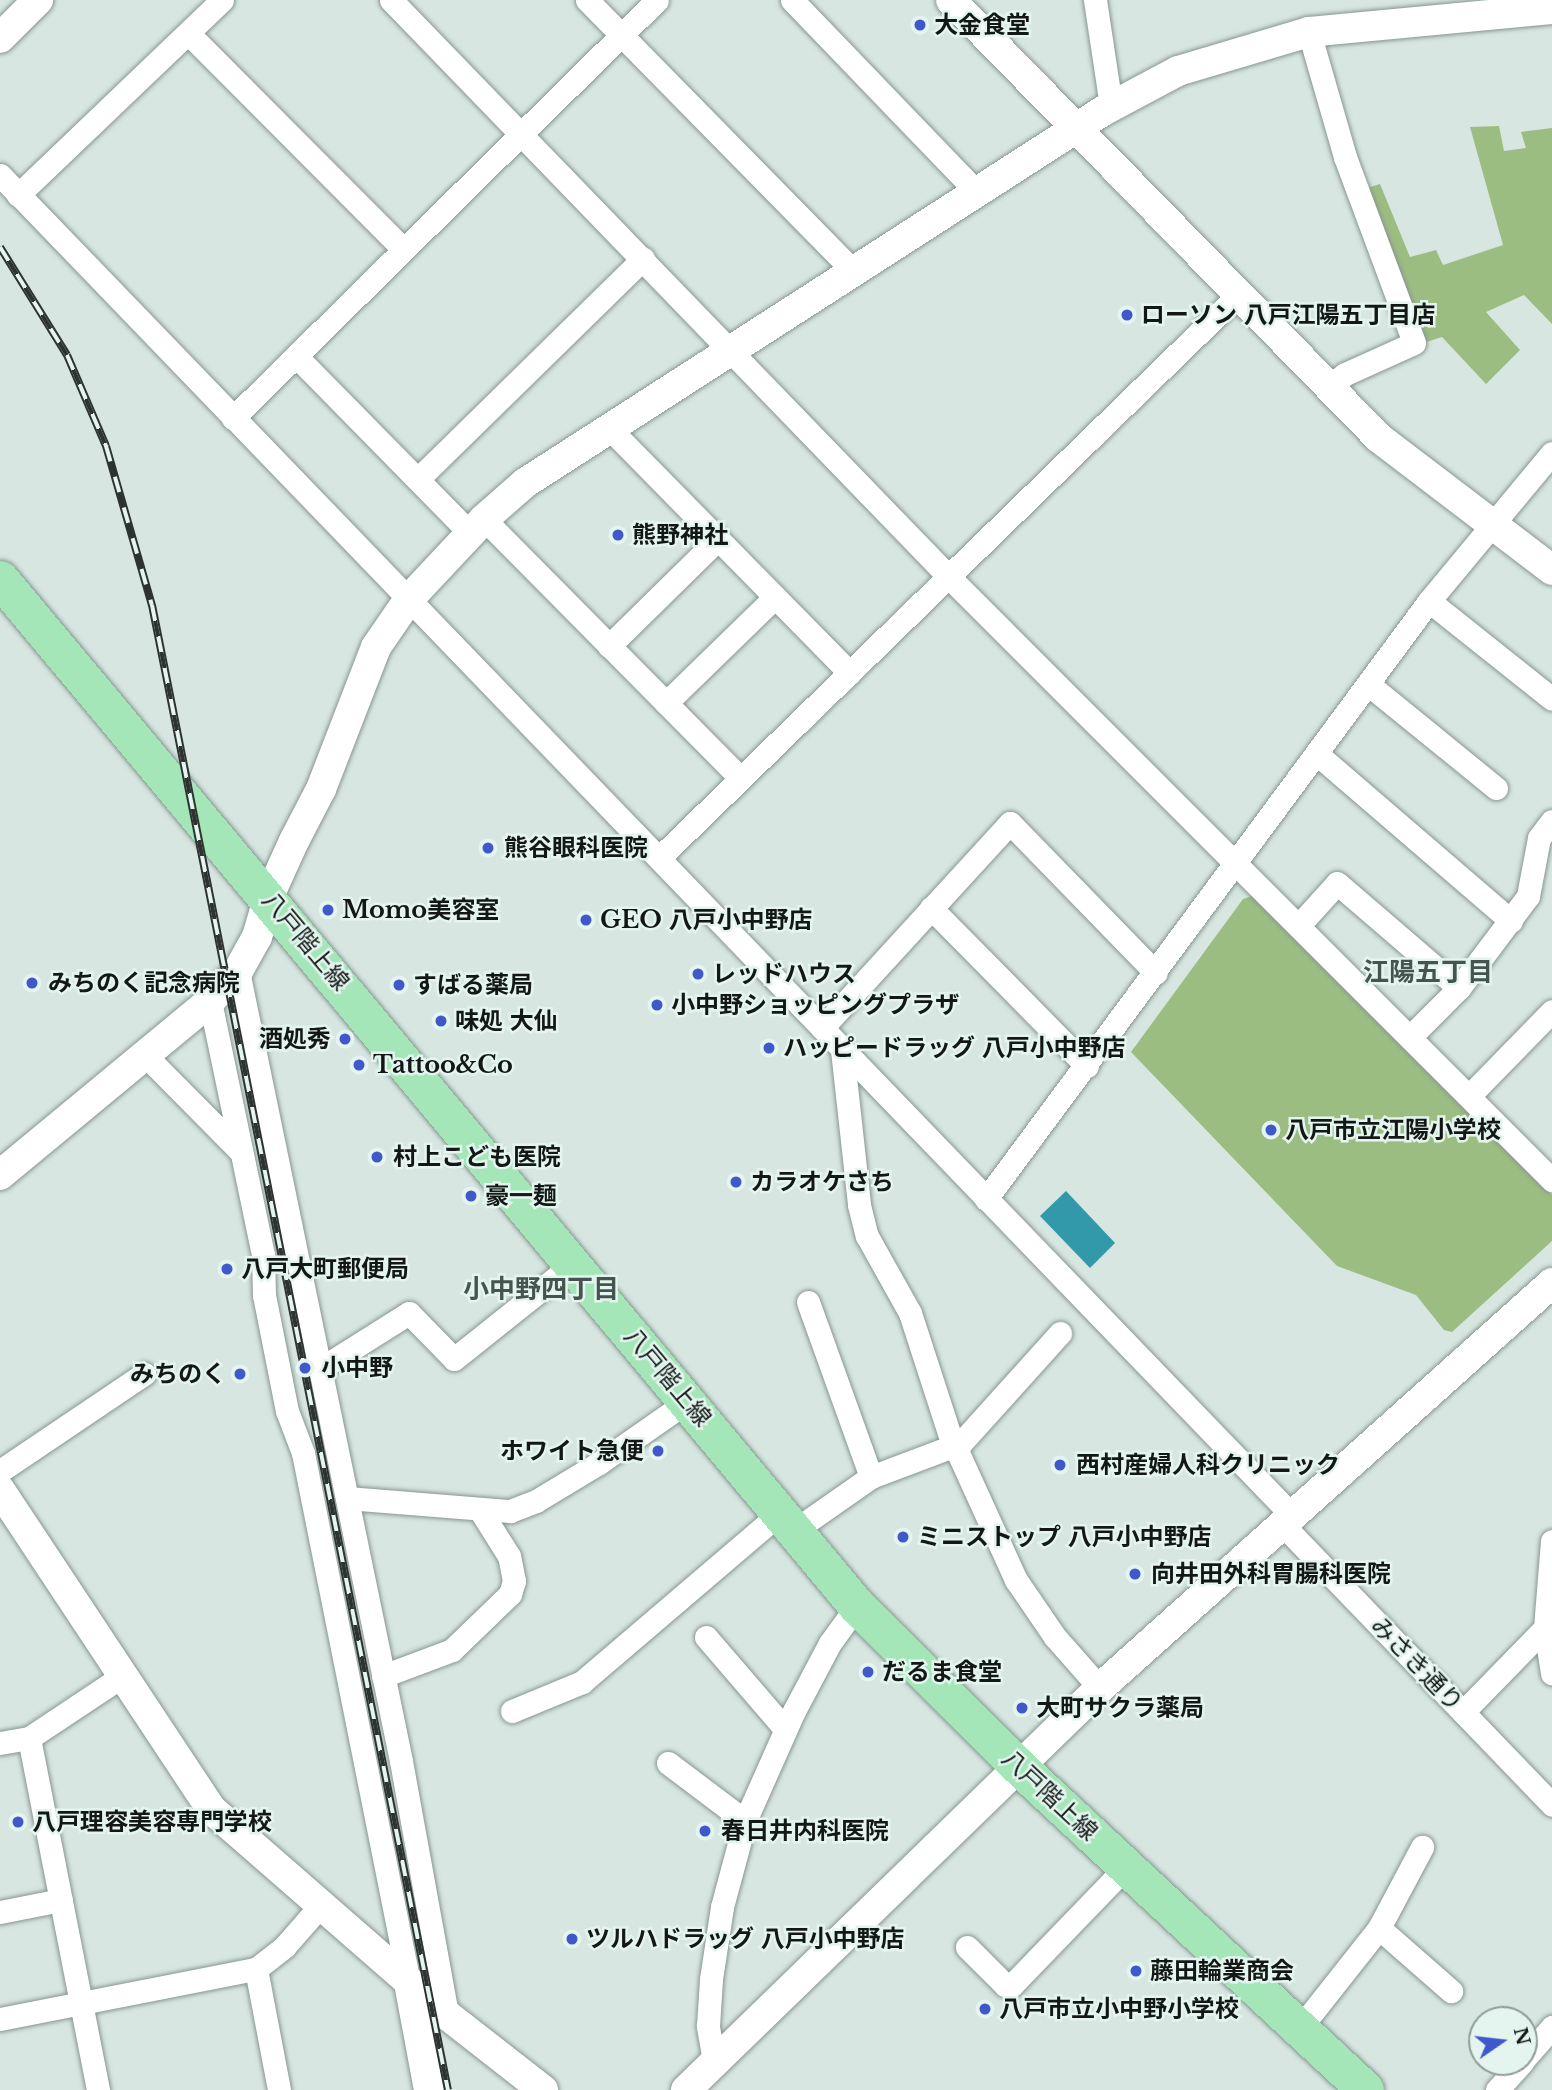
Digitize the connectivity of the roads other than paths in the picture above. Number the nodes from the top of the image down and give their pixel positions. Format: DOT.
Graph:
graph roads {
  1 [pos="38,0"];
  2 [pos="222,0"];
  3 [pos="391,0"];
  4 [pos="587,0"];
  5 [pos="657,0"];
  6 [pos="792,0"];
  7 [pos="951,0"];
  8 [pos="1095,0"];
  9 [pos="1544,6"];
  10 [pos="1309,32"];
  11 [pos="189,34"];
  12 [pos="621,35"];
  13 [pos="0,38"];
  14 [pos="1111,106"];
  15 [pos="1076,128"];
  16 [pos="521,134"];
  17 [pos="0,175"];
  18 [pos="976,192"];
  19 [pos="18,195"];
  20 [pos="403,250"];
  21 [pos="643,259"];
  22 [pos="853,271"];
  23 [pos="1238,295"];
  24 [pos="731,349"];
  25 [pos="297,357"];
  26 [pos="1329,387"];
  27 [pos="233,418"];
  28 [pos="610,429"];
  29 [pos="1552,453"];
  30 [pos="418,479"];
  31 [pos="1489,524"];
  32 [pos="477,526"];
  33 [pos="718,539"];
  34 [pos="1552,570"];
  35 [pos="947,575"];
  36 [pos="0,579"];
  37 [pos="775,597"];
  38 [pos="409,599"];
  39 [pos="1429,601"];
  40 [pos="609,646"];
  41 [pos="849,673"];
  42 [pos="1368,684"];
  43 [pos="1552,699"];
  44 [pos="666,704"];
  45 [pos="1317,754"];
  46 [pos="739,777"];
  47 [pos="1496,788"];
  48 [pos="1552,821"];
  49 [pos="660,857"];
  50 [pos="1239,863"];
  51 [pos="269,896"];
  52 [pos="931,908"];
  53 [pos="1511,921"];
  54 [pos="1300,924"];
  55 [pos="238,971"];
  56 [pos="1156,973"];
  57 [pos="1459,988"];
  58 [pos="209,1001"];
  59 [pos="1552,1011"];
  60 [pos="821,1028"];
  61 [pos="1411,1036"];
  62 [pos="842,1050"];
  63 [pos="145,1055"];
  64 [pos="1087,1066"];
  65 [pos="1470,1095"];
  66 [pos="242,1152"];
  67 [pos="1547,1164"];
  68 [pos="0,1175"];
  69 [pos="986,1199"];
  70 [pos="573,1264"];
  71 [pos="1552,1283"];
  72 [pos="808,1302"];
  73 [pos="1060,1333"];
  74 [pos="320,1369"];
  75 [pos="144,1374"];
  76 [pos="688,1401"];
  77 [pos="955,1445"];
  78 [pos="0,1471"];
  79 [pos="871,1478"];
  80 [pos="0,1490"];
  81 [pos="347,1498"];
  82 [pos="480,1510"];
  83 [pos="1286,1518"];
  84 [pos="788,1522"];
  85 [pos="1552,1541"];
  86 [pos="858,1606"];
  87 [pos="1545,1628"];
  88 [pos="706,1637"];
  89 [pos="1552,1673"];
  90 [pos="124,1675"];
  91 [pos="383,1676"];
  92 [pos="1100,1688"];
  93 [pos="512,1711"];
  94 [pos="1463,1712"];
  95 [pos="785,1729"];
  96 [pos="29,1738"];
  97 [pos="0,1744"];
  98 [pos="668,1763"];
  99 [pos="1017,1765"];
  100 [pos="1552,1805"];
  101 [pos="744,1821"];
  102 [pos="1422,1847"];
  103 [pos="1127,1866"];
  104 [pos="61,1900"];
  105 [pos="320,1906"];
  106 [pos="0,1912"];
  107 [pos="1379,1928"];
  108 [pos="967,1947"];
  109 [pos="256,1969"];
  110 [pos="409,1983"];
  111 [pos="1451,1991"];
  112 [pos="81,2003"];
  113 [pos="447,2015"];
  114 [pos="0,2019"];
  115 [pos="1552,2027"];
  116 [pos="1300,2028"];
  117 [pos="1538,2043"];
  118 [pos="714,2062"];
  119 [pos="1510,2076"];
  120 [pos="98,2090"];
  121 [pos="279,2090"];
  122 [pos="429,2090"];
  123 [pos="543,2090"];
  124 [pos="685,2090"];
  125 [pos="1366,2090"];
  126 [pos="1497,2090"];
  1 -- 13 [label="street"];
  2 -- 11 [label="street"];
  3 -- 16 [label="street"];
  4 -- 12 [label="street"];
  5 -- 12 [label="street"];
  6 -- 18 [label="street"];
  7 -- 15 [label="street"];
  8 -- 14 [label="street"];
  9 -- 10 [label="street"];
  10 -- 14 [label="street"];
  10 -- 26 [label="street"];
  11 -- 19 [label="street"];
  11 -- 20 [label="street"];
  12 -- 16 [label="street"];
  12 -- 22 [label="street"];
  14 -- 15 [label="street"];
  15 -- 18 [label="street"];
  15 -- 23 [label="street"];
  16 -- 20 [label="street"];
  16 -- 21 [label="street"];
  17 -- 19 [label="street, みさき通り"];
  18 -- 22 [label="street"];
  19 -- 27 [label="street, みさき通り"];
  20 -- 25 [label="street"];
  21 -- 24 [label="street"];
  21 -- 30 [label="street"];
  22 -- 24 [label="street"];
  23 -- 26 [label="street"];
  23 -- 35 [label="street"];
  24 -- 28 [label="street"];
  24 -- 35 [label="street"];
  25 -- 27 [label="street"];
  25 -- 30 [label="street"];
  26 -- 31 [label="street"];
  27 -- 38 [label="street, みさき通り"];
  28 -- 32 [label="street"];
  28 -- 33 [label="street"];
  29 -- 31 [label="street"];
  30 -- 32 [label="street"];
  31 -- 34 [label="street"];
  31 -- 39 [label="street"];
  32 -- 38 [label="street"];
  32 -- 40 [label="street"];
  33 -- 37 [label="street"];
  33 -- 40 [label="street"];
  35 -- 41 [label="street"];
  35 -- 50 [label="street"];
  36 -- 51 [label="main road, 八戸階上線"];
  37 -- 41 [label="street"];
  37 -- 44 [label="street"];
  38 -- 49 [label="street, みさき通り"];
  38 -- 51 [label="street"];
  39 -- 42 [label="street"];
  39 -- 43 [label="street"];
  40 -- 44 [label="street"];
  41 -- 46 [label="street"];
  42 -- 45 [label="street"];
  42 -- 47 [label="street"];
  44 -- 46 [label="street"];
  45 -- 50 [label="street"];
  45 -- 53 [label="street"];
  46 -- 49 [label="street"];
  48 -- 53 [label="street"];
  49 -- 60 [label="street, みさき通り"];
  50 -- 54 [label="street"];
  50 -- 56 [label="street"];
  51 -- 55 [label="street"];
  51 -- 70 [label="main road, 八戸階上線"];
  52 -- 56 [label="street"];
  52 -- 60 [label="street"];
  52 -- 64 [label="street"];
  53 -- 57 [label="street"];
  54 -- 57 [label="street"];
  54 -- 61 [label="street"];
  55 -- 58 [label="street"];
  55 -- 74 [label="street"];
  56 -- 64 [label="street"];
  57 -- 61 [label="street"];
  58 -- 63 [label="street"];
  58 -- 66 [label="street"];
  59 -- 65 [label="street"];
  60 -- 62 [label="street, みさき通り"];
  61 -- 65 [label="street"];
  62 -- 69 [label="street, みさき通り"];
  62 -- 77 [label="street"];
  63 -- 66 [label="street"];
  63 -- 68 [label="street"];
  64 -- 69 [label="street"];
  65 -- 67 [label="street"];
  66 -- 110 [label="street"];
  69 -- 83 [label="street, みさき通り"];
  70 -- 74 [label="street"];
  70 -- 76 [label="main road, 八戸階上線"];
  71 -- 83 [label="street"];
  72 -- 79 [label="street"];
  73 -- 77 [label="street"];
  74 -- 81 [label="street"];
  75 -- 78 [label="street"];
  76 -- 82 [label="street"];
  76 -- 84 [label="main road, 八戸階上線"];
  77 -- 79 [label="street"];
  77 -- 92 [label="street"];
  79 -- 84 [label="street"];
  80 -- 90 [label="street"];
  81 -- 82 [label="street"];
  81 -- 91 [label="street"];
  82 -- 91 [label="street"];
  83 -- 92 [label="street"];
  83 -- 94 [label="street, みさき通り"];
  84 -- 86 [label="main road, 八戸階上線"];
  84 -- 93 [label="street"];
  85 -- 87 [label="street"];
  86 -- 95 [label="street"];
  86 -- 99 [label="main road, 八戸階上線"];
  87 -- 89 [label="street"];
  87 -- 94 [label="street"];
  88 -- 95 [label="street"];
  90 -- 96 [label="street"];
  90 -- 105 [label="street"];
  91 -- 113 [label="street"];
  92 -- 99 [label="street"];
  94 -- 100 [label="street, みさき通り"];
  95 -- 101 [label="street"];
  96 -- 97 [label="street"];
  96 -- 104 [label="street"];
  98 -- 101 [label="street"];
  99 -- 103 [label="main road, 八戸階上線"];
  99 -- 118 [label="street"];
  101 -- 118 [label="street"];
  102 -- 107 [label="street"];
  103 -- 108 [label="street"];
  103 -- 116 [label="main road, 八戸階上線"];
  104 -- 106 [label="street"];
  104 -- 112 [label="street"];
  105 -- 109 [label="street"];
  105 -- 110 [label="street"];
  107 -- 111 [label="street"];
  107 -- 116 [label="street"];
  109 -- 112 [label="street"];
  109 -- 121 [label="street"];
  110 -- 113 [label="street"];
  110 -- 122 [label="street"];
  112 -- 114 [label="street"];
  112 -- 120 [label="street"];
  113 -- 123 [label="street"];
  115 -- 117 [label="street"];
  116 -- 125 [label="main road, 八戸階上線"];
  118 -- 124 [label="street"];
  119 -- 126 [label="street"];
}
